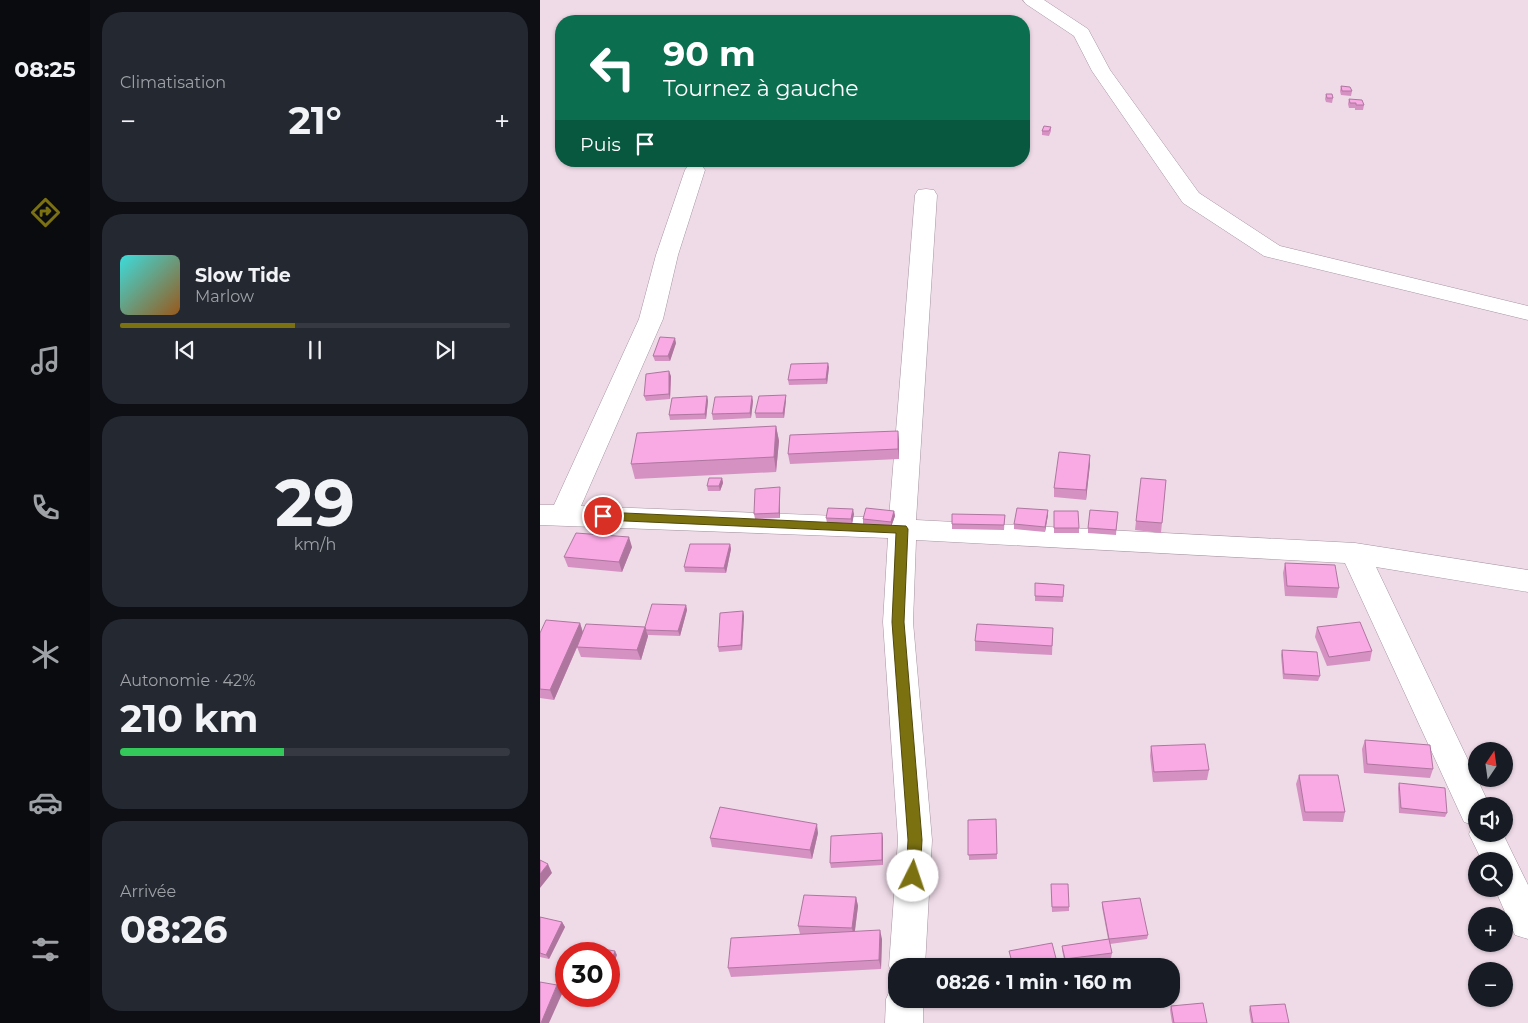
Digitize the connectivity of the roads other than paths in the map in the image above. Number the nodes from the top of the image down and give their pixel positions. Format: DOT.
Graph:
graph roads {
  1 [pos="1032,0"];
  2 [pos="694,170"];
  3 [pos="926,195"];
  4 [pos="1528,313"];
  5 [pos="552,515"];
  6 [pos="902,529"];
  7 [pos="1355,553"];
  8 [pos="1528,581"];
  9 [pos="1469,797"];
  10 [pos="1513,890"];
  11 [pos="1528,922"];
  12 [pos="908,958"];
  13 [pos="905,1008"];
  14 [pos="904,1023"];
  1 -- 4 [label="street"];
  2 -- 5 [label="street"];
  3 -- 6 [label="street"];
  5 -- 6 [label="street"];
  6 -- 7 [label="street"];
  6 -- 12 [label="street"];
  7 -- 8 [label="street"];
  7 -- 9 [label="street"];
  10 -- 11 [label="street"];
  13 -- 14 [label="street"];
}
